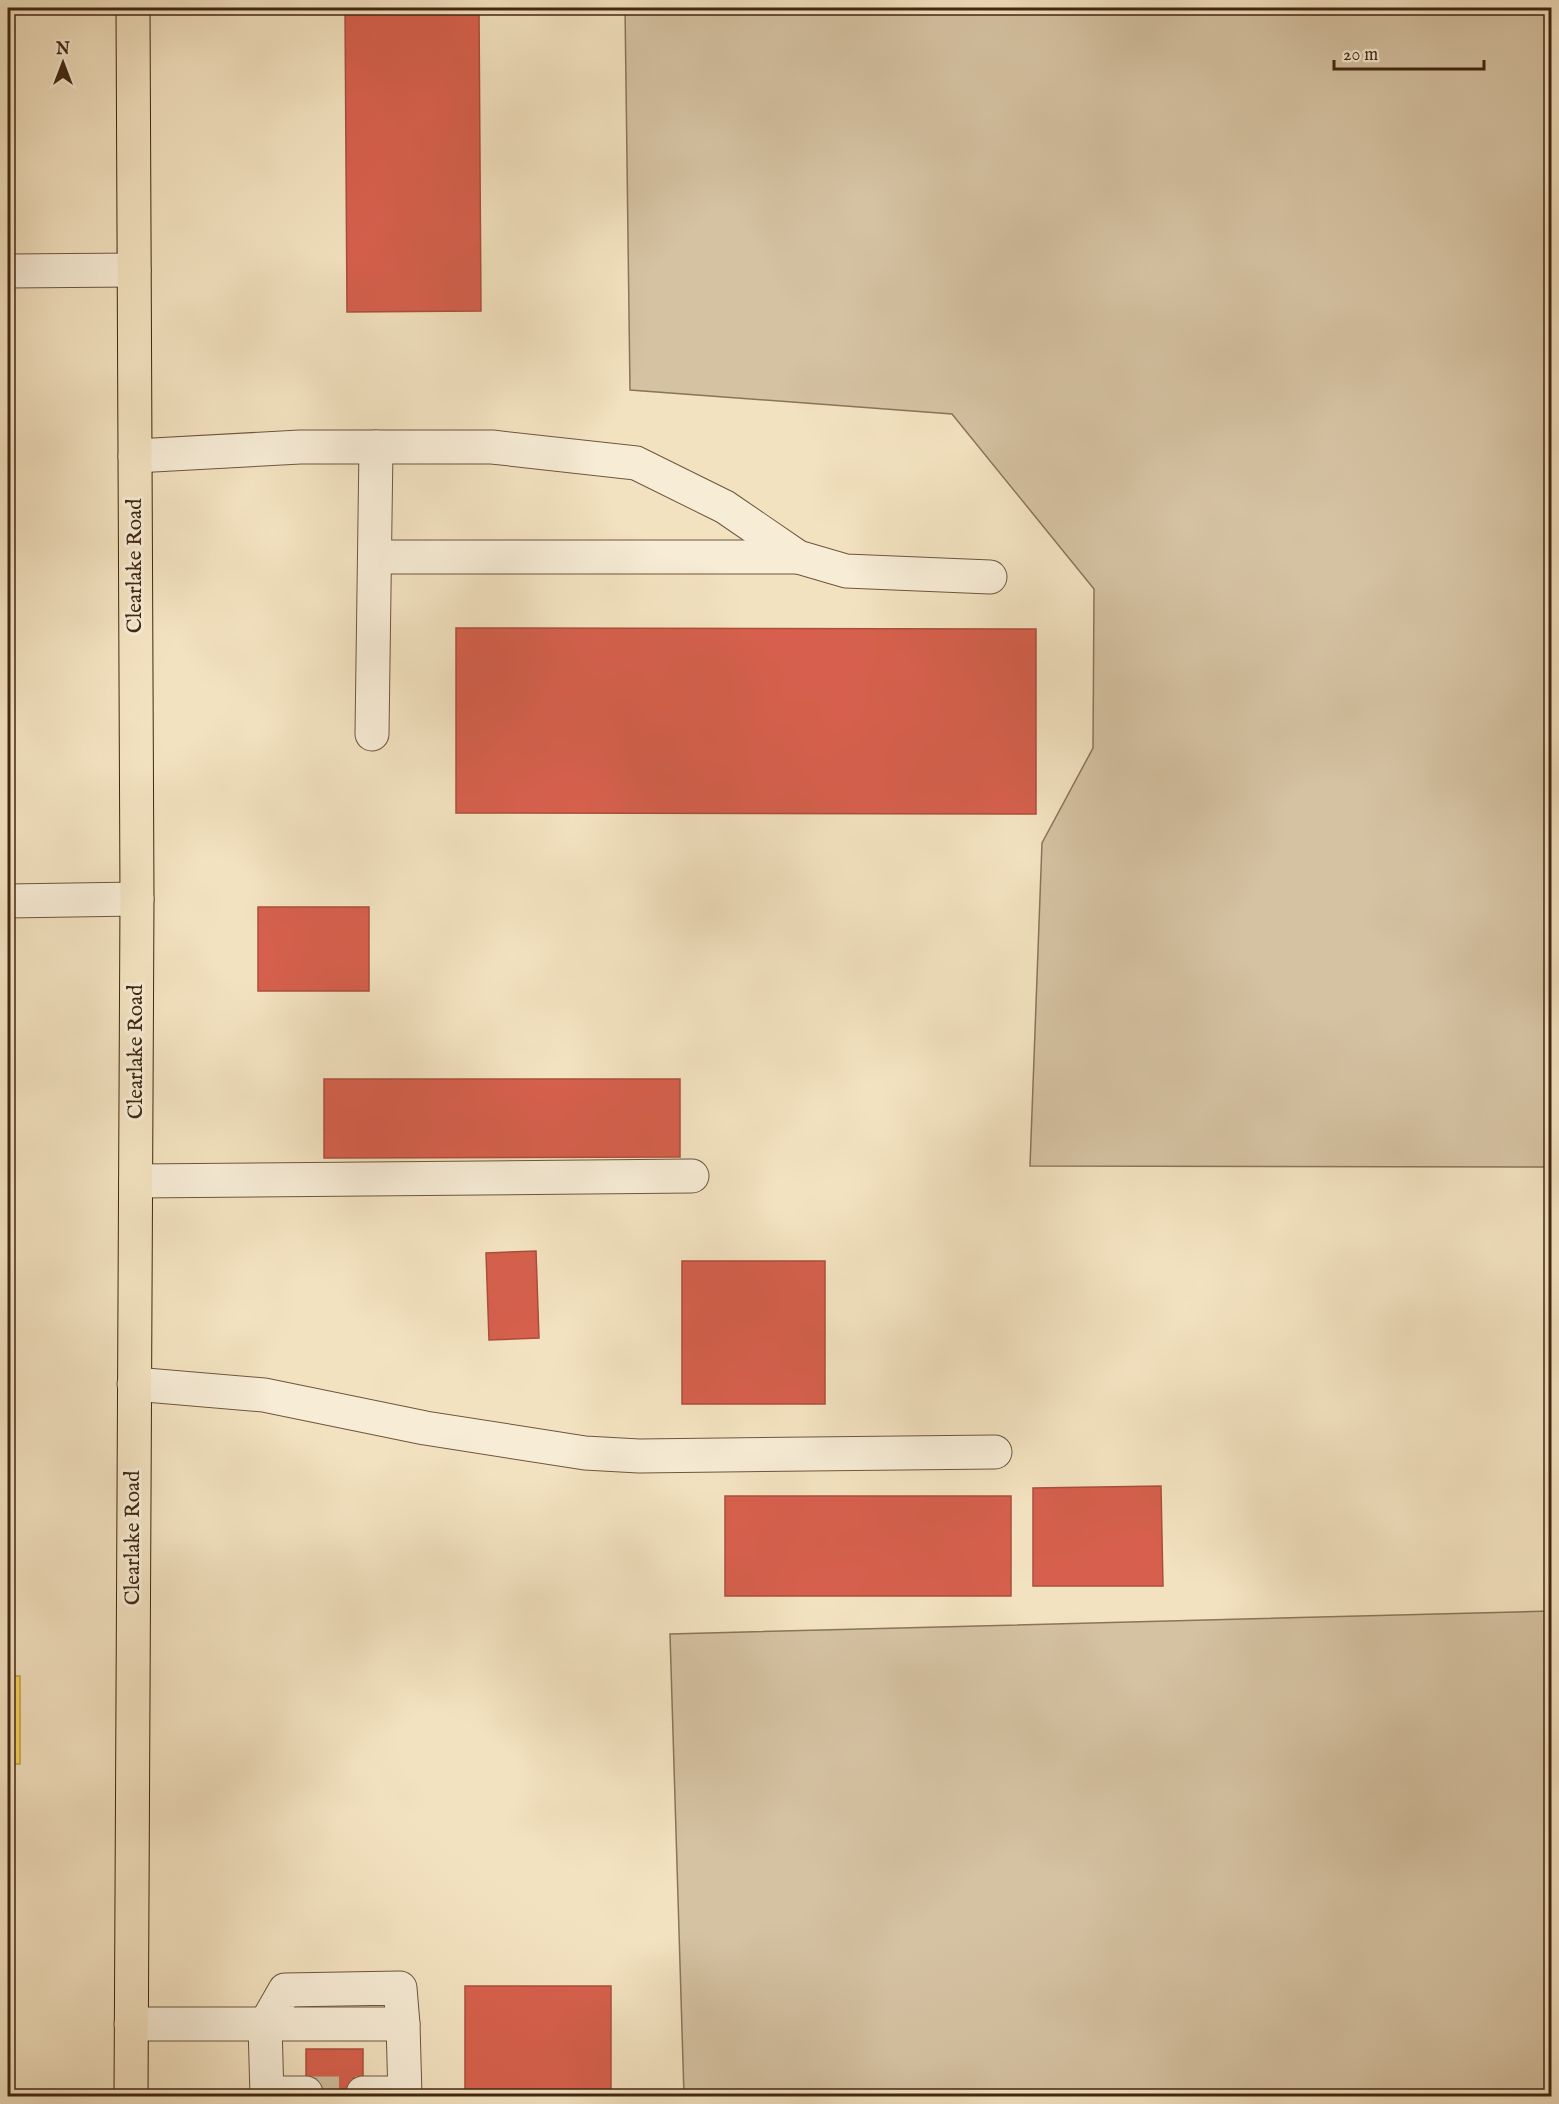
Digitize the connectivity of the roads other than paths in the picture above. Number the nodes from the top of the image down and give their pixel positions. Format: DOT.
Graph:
graph roads {
  1 [pos="133,8"];
  2 [pos="134,270"];
  3 [pos="8,271"];
  4 [pos="376,447"];
  5 [pos="135,456"];
  6 [pos="375,557"];
  7 [pos="798,557"];
  8 [pos="990,576"];
  9 [pos="372,734"];
  10 [pos="137,899"];
  11 [pos="8,901"];
  12 [pos="692,1176"];
  13 [pos="136,1181"];
  14 [pos="134,1384"];
  15 [pos="995,1452"];
  16 [pos="131,2024"];
  17 [pos="265,2025"];
  18 [pos="306,2093"];
  19 [pos="363,2093"];
  20 [pos="267,2095"];
  21 [pos="405,2095"];
  22 [pos="131,2097"];
  1 -- 2 [label="main road, Clearlake Road"];
  2 -- 3 [label="street"];
  2 -- 5 [label="main road, Clearlake Road"];
  4 -- 5 [label="street"];
  4 -- 6 [label="street"];
  4 -- 7 [label="street"];
  5 -- 10 [label="main road, Clearlake Road"];
  6 -- 7 [label="street"];
  6 -- 9 [label="street"];
  7 -- 8 [label="street"];
  10 -- 11 [label="street"];
  10 -- 13 [label="main road, Clearlake Road"];
  12 -- 13 [label="street"];
  13 -- 14 [label="main road, Clearlake Road"];
  14 -- 15 [label="street"];
  14 -- 16 [label="main road, Clearlake Road"];
  16 -- 17 [label="street"];
  16 -- 22 [label="main road, Clearlake Road"];
  17 -- 20 [label="street"];
  17 -- 21 [label="street"];
  18 -- 20 [label="street"];
  19 -- 21 [label="street"];
}
